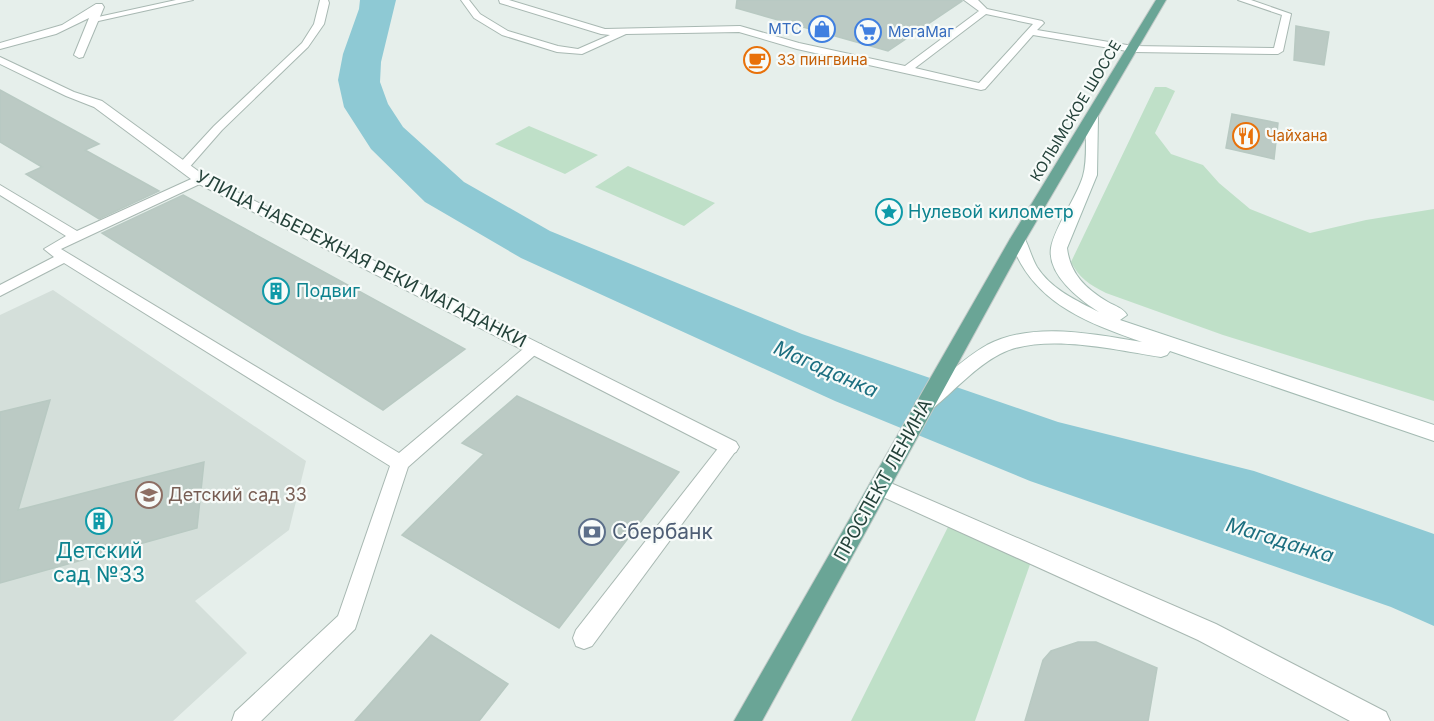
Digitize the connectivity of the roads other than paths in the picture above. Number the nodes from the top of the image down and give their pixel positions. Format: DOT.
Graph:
graph roads {
  1 [pos="189,0"];
  2 [pos="324,0"];
  3 [pos="465,0"];
  4 [pos="505,0"];
  5 [pos="968,0"];
  6 [pos="1161,0"];
  7 [pos="1242,0"];
  8 [pos="101,3"];
  9 [pos="984,11"];
  10 [pos="94,19"];
  11 [pos="625,32"];
  12 [pos="1031,32"];
  13 [pos="0,46"];
  14 [pos="1133,49"];
  15 [pos="79,55"];
  16 [pos="0,60"];
  17 [pos="907,69"];
  18 [pos="1092,116"];
  19 [pos="183,166"];
  20 [pos="200,179"];
  21 [pos="0,189"];
  22 [pos="76,236"];
  23 [pos="1018,239"];
  24 [pos="65,257"];
  25 [pos="0,291"];
  26 [pos="535,348"];
  27 [pos="1230,363"];
  28 [pos="925,405"];
  29 [pos="1434,433"];
  30 [pos="729,447"];
  31 [pos="400,463"];
  32 [pos="884,477"];
  33 [pos="584,638"];
  34 [pos="244,721"];
  35 [pos="747,721"];
  36 [pos="1377,721"];
  1 -- 10 [label="lane"];
  2 -- 19 [label="lane"];
  3 -- 11 [label="lane"];
  4 -- 11 [label="lane"];
  5 -- 9 [label="lane"];
  6 -- 14 [label="main road, КОЛЫМСКОЕ ШОССЕ"];
  7 -- 14 [label="lane"];
  8 -- 10 [label="street"];
  8 -- 13 [label="street"];
  9 -- 12 [label="lane"];
  9 -- 17 [label="lane"];
  10 -- 15 [label="street"];
  11 -- 17 [label="lane"];
  12 -- 14 [label="lane"];
  12 -- 17 [label="lane"];
  14 -- 18 [label="main road, КОЛЫМСКОЕ ШОССЕ"];
  16 -- 19 [label="street, УЛИЦА НАБЕРЕЖНАЯ РЕКИ МАГАДАНКИ"];
  18 -- 23 [label="main road, КОЛЫМСКОЕ ШОССЕ"];
  18 -- 27 [label="street"];
  19 -- 20 [label="street, УЛИЦА НАБЕРЕЖНАЯ РЕКИ МАГАДАНКИ"];
  20 -- 22 [label="lane"];
  20 -- 26 [label="street, УЛИЦА НАБЕРЕЖНАЯ РЕКИ МАГАДАНКИ"];
  21 -- 22 [label="lane"];
  22 -- 24 [label="lane"];
  23 -- 27 [label="street"];
  23 -- 28 [label="main road, ПРОСПЕКТ ЛЕНИНА"];
  24 -- 25 [label="lane"];
  24 -- 31 [label="lane"];
  26 -- 30 [label="street, УЛИЦА НАБЕРЕЖНАЯ РЕКИ МАГАДАНКИ"];
  26 -- 31 [label="lane"];
  27 -- 28 [label="street"];
  27 -- 29 [label="street"];
  28 -- 32 [label="main road, ПРОСПЕКТ ЛЕНИНА"];
  30 -- 33 [label="lane"];
  31 -- 34 [label="lane"];
  32 -- 35 [label="main road, ПРОСПЕКТ ЛЕНИНА"];
  32 -- 36 [label="street"];
}
